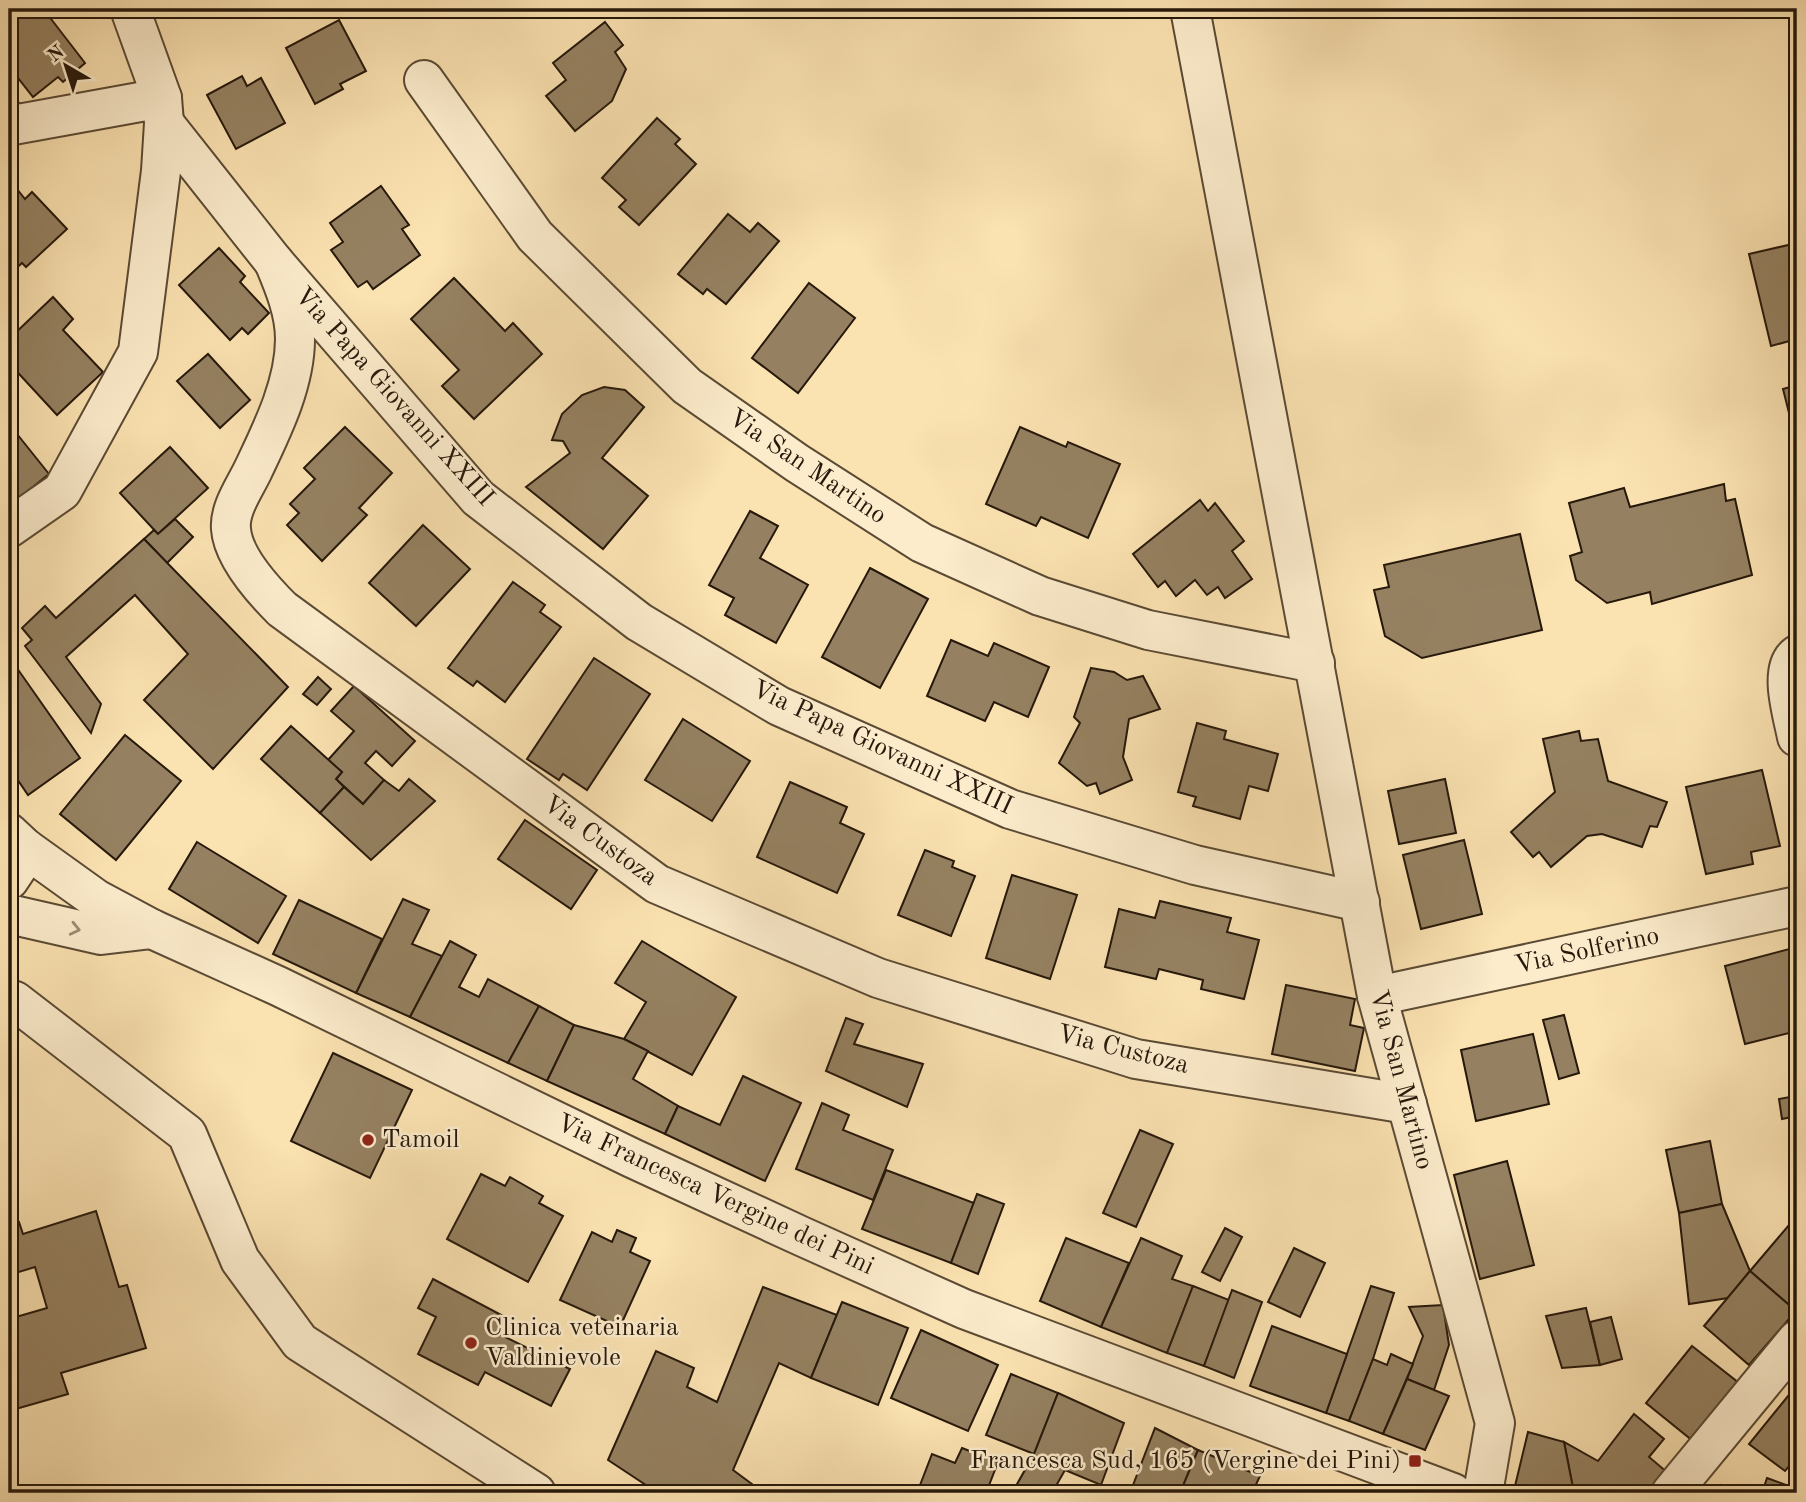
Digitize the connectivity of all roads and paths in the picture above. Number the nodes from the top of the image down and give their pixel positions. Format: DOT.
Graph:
graph roads {
  1 [pos="130,9"];
  2 [pos="1190,9"];
  3 [pos="424,80"];
  4 [pos="163,110"];
  5 [pos="9,120"];
  6 [pos="274,262"];
  7 [pos="9,528"];
  8 [pos="1797,655"];
  9 [pos="1315,663"];
  10 [pos="1797,737"];
  11 [pos="14,854"];
  12 [pos="1360,902"];
  13 [pos="1797,906"];
  14 [pos="9,914"];
  15 [pos="152,929"];
  16 [pos="1377,996"];
  17 [pos="9,999"];
  18 [pos="1407,1104"];
  19 [pos="1797,1340"];
  20 [pos="536,1493"];
  21 [pos="1453,1493"];
  22 [pos="1483,1493"];
  23 [pos="1671,1493"];
  1 -- 4 [label="street"];
  2 -- 9 [label="street, Via San Martino"];
  3 -- 9 [label="street, Via San Martino"];
  4 -- 5 [label="street"];
  4 -- 6 [label="street, Via Papa Giovanni XXIII"];
  4 -- 7 [label="street"];
  6 -- 12 [label="street, Via Papa Giovanni XXIII"];
  6 -- 18 [label="street, Via Custoza"];
  8 -- 10 [label="street"];
  9 -- 12 [label="street, Via San Martino"];
  11 -- 15 [label="street, Via Francesca Vergine dei Pini"];
  12 -- 16 [label="street, Via San Martino"];
  13 -- 16 [label="street, Via Solferino"];
  14 -- 15 [label="street, one-way"];
  15 -- 21 [label="street, Via Francesca Vergine dei Pini"];
  16 -- 18 [label="street, Via San Martino"];
  17 -- 20 [label="street"];
  18 -- 22 [label="street, Via San Martino"];
  19 -- 23 [label="street"];
}
